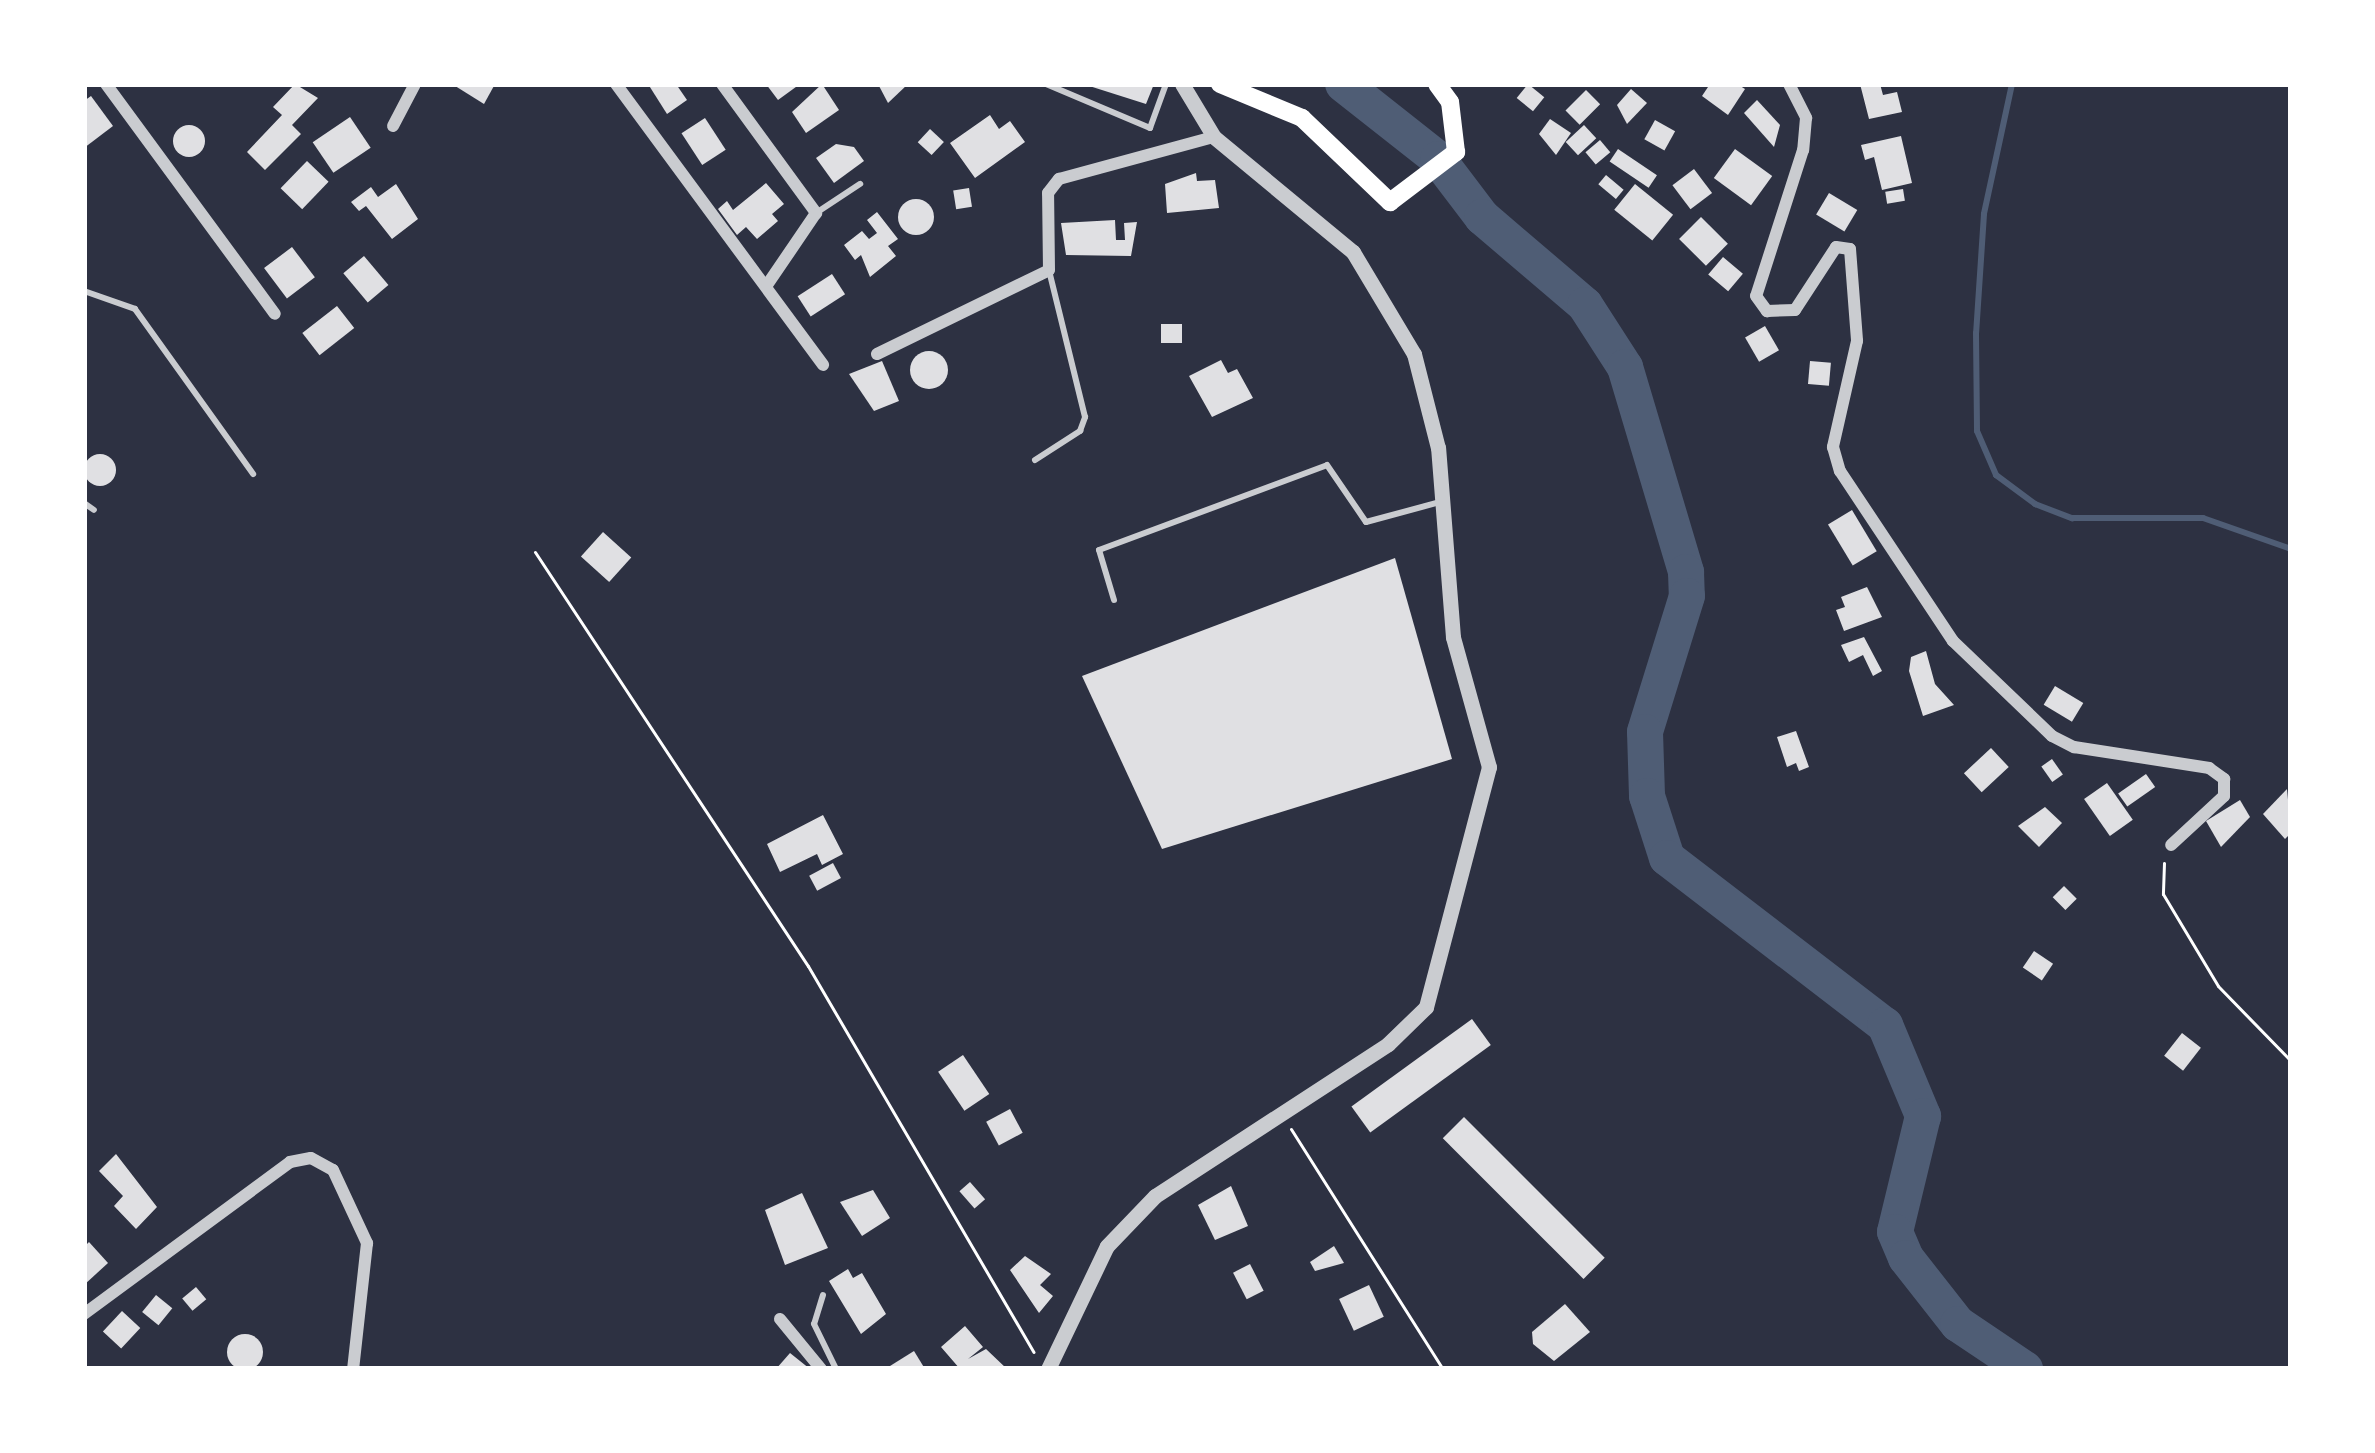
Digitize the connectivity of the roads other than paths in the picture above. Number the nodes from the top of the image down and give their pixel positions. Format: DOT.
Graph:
graph roads {
  1 [pos="106,84"];
  2 [pos="415,84"];
  3 [pos="616,84"];
  4 [pos="722,84"];
  5 [pos="1046,84"];
  6 [pos="1166,84"];
  7 [pos="1182,84"];
  8 [pos="1220,84"];
  9 [pos="1437,84"];
  10 [pos="1789,84"];
  11 [pos="393,126"];
  12 [pos="1214,137"];
  13 [pos="860,184"];
  14 [pos="816,213"];
  15 [pos="1049,270"];
  16 [pos="766,286"];
  17 [pos="84,291"];
  18 [pos="275,314"];
  19 [pos="877,354"];
  20 [pos="823,364"];
  21 [pos="1035,460"];
  22 [pos="253,474"];
  23 [pos="1445,501"];
  24 [pos="84,503"];
  25 [pos="94,510"];
  26 [pos="1114,600"];
  27 [pos="2171,845"];
  28 [pos="823,1294"];
  29 [pos="84,1313"];
  30 [pos="780,1319"];
  31 [pos="353,1369"];
  32 [pos="821,1369"];
  33 [pos="836,1369"];
  34 [pos="1046,1369"];
  1 -- 18 [label="street"];
  2 -- 11 [label="street"];
  3 -- 16 [label="street"];
  4 -- 14 [label="street"];
  5 -- 6 [label="lane"];
  7 -- 12 [label="street"];
  8 -- 9 [label="main road"];
  10 -- 27 [label="street"];
  12 -- 15 [label="street"];
  12 -- 23 [label="street"];
  13 -- 14 [label="lane"];
  14 -- 16 [label="street"];
  15 -- 19 [label="street"];
  15 -- 21 [label="lane"];
  16 -- 20 [label="street"];
  17 -- 22 [label="lane"];
  23 -- 26 [label="lane"];
  23 -- 34 [label="street"];
  24 -- 25 [label="lane"];
  28 -- 33 [label="lane"];
  29 -- 31 [label="street"];
  30 -- 32 [label="street"];
}
